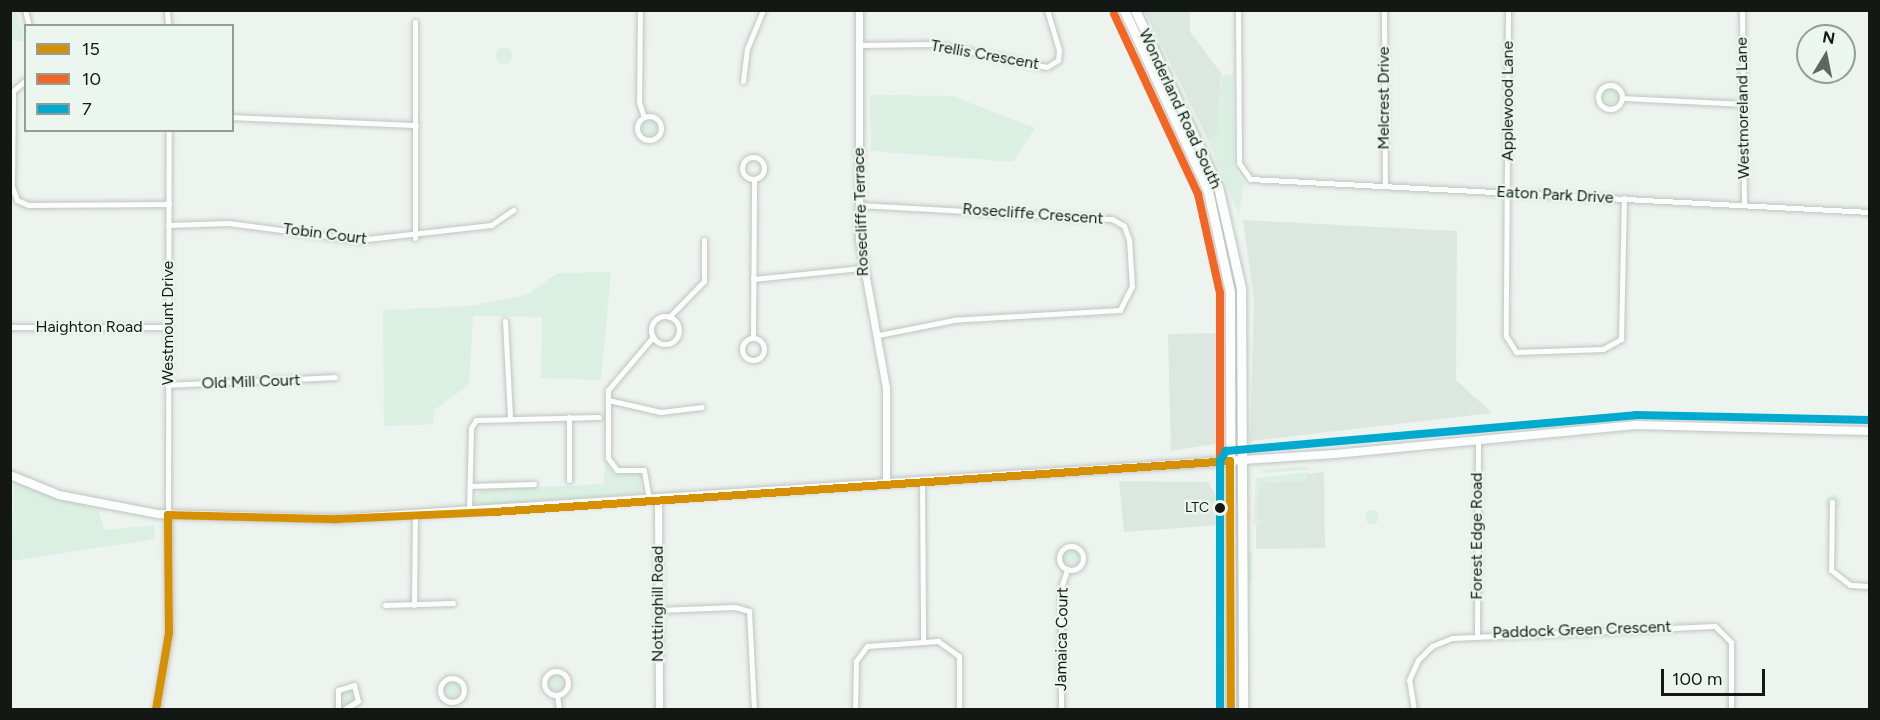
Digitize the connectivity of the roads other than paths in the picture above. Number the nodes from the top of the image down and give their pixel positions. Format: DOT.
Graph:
graph roads {
  1 [pos="640,10"];
  2 [pos="763,10"];
  3 [pos="860,10"];
  4 [pos="1047,10"];
  5 [pos="1124,10"];
  6 [pos="1135,10"];
  7 [pos="1238,10"];
  8 [pos="1384,10"];
  9 [pos="1508,10"];
  10 [pos="1742,10"];
  11 [pos="415,22"];
  12 [pos="859,45"];
  13 [pos="743,81"];
  14 [pos="24,82"];
  15 [pos="1622,98"];
  16 [pos="1743,105"];
  17 [pos="234,117"];
  18 [pos="644,117"];
  19 [pos="416,125"];
  20 [pos="170,132"];
  21 [pos="754,179"];
  22 [pos="1384,186"];
  23 [pos="1509,192"];
  24 [pos="1624,198"];
  25 [pos="169,204"];
  26 [pos="1744,205"];
  27 [pos="859,206"];
  28 [pos="513,210"];
  29 [pos="1869,212"];
  30 [pos="168,225"];
  31 [pos="415,238"];
  32 [pos="704,240"];
  33 [pos="862,268"];
  34 [pos="753,279"];
  35 [pos="669,317"];
  36 [pos="505,321"];
  37 [pos="10,327"];
  38 [pos="167,327"];
  39 [pos="878,334"];
  40 [pos="653,337"];
  41 [pos="753,337"];
  42 [pos="335,377"];
  43 [pos="167,385"];
  44 [pos="608,400"];
  45 [pos="702,407"];
  46 [pos="510,417"];
  47 [pos="569,417"];
  48 [pos="599,417"];
  49 [pos="1869,431"];
  50 [pos="1478,439"];
  51 [pos="1242,460"];
  52 [pos="1230,461"];
  53 [pos="10,475"];
  54 [pos="569,480"];
  55 [pos="922,480"];
  56 [pos="886,482"];
  57 [pos="534,484"];
  58 [pos="470,486"];
  59 [pos="654,499"];
  60 [pos="1832,502"];
  61 [pos="469,513"];
  62 [pos="168,515"];
  63 [pos="415,515"];
  64 [pos="1066,570"];
  65 [pos="1869,586"];
  66 [pos="453,603"];
  67 [pos="414,604"];
  68 [pos="385,605"];
  69 [pos="658,610"];
  70 [pos="1477,633"];
  71 [pos="923,641"];
  72 [pos="557,696"];
  73 [pos="454,702"];
  74 [pos="156,710"];
  75 [pos="338,710"];
  76 [pos="343,710"];
  77 [pos="454,710"];
  78 [pos="559,710"];
  79 [pos="659,710"];
  80 [pos="754,710"];
  81 [pos="855,710"];
  82 [pos="960,710"];
  83 [pos="1061,710"];
  84 [pos="1231,710"];
  85 [pos="1243,710"];
  86 [pos="1414,710"];
  87 [pos="1731,710"];
  1 -- 18 [label="street"];
  2 -- 13 [label="street"];
  3 -- 12 [label="street, Rosecliffe Terrace"];
  4 -- 12 [label="street, Trellis Crescent"];
  5 -- 52 [label="main road, Wonderland Road South"];
  6 -- 51 [label="main road, Wonderland Road South"];
  7 -- 22 [label="street, Eaton Park Drive"];
  8 -- 22 [label="street, Melcrest Drive"];
  9 -- 23 [label="street, Applewood Lane"];
  10 -- 16 [label="street, Westmoreland Lane"];
  11 -- 19 [label="street"];
  12 -- 27 [label="street, Rosecliffe Terrace"];
  14 -- 25 [label="street"];
  15 -- 15 [label="street"];
  15 -- 16 [label="street"];
  16 -- 26 [label="street, Westmoreland Lane"];
  17 -- 19 [label="street"];
  18 -- 18 [label="street"];
  19 -- 31 [label="street"];
  20 -- 25 [label="street, Westmount Drive"];
  21 -- 21 [label="street"];
  21 -- 34 [label="street"];
  22 -- 23 [label="street, Eaton Park Drive"];
  23 -- 24 [label="street, Eaton Park Drive"];
  23 -- 24 [label="street, Applewood Lane"];
  24 -- 26 [label="street, Eaton Park Drive"];
  25 -- 30 [label="street, Westmount Drive"];
  26 -- 29 [label="street, Eaton Park Drive"];
  27 -- 33 [label="street, Rosecliffe Terrace"];
  27 -- 39 [label="street, Rosecliffe Crescent"];
  28 -- 31 [label="street, Tobin Court"];
  30 -- 31 [label="street, Tobin Court"];
  30 -- 38 [label="street, Westmount Drive"];
  32 -- 35 [label="street"];
  33 -- 34 [label="street"];
  33 -- 39 [label="street, Rosecliffe Terrace"];
  34 -- 41 [label="street"];
  35 -- 40 [label="street"];
  35 -- 40 [label="street"];
  36 -- 46 [label="street"];
  37 -- 38 [label="street, Haighton Road"];
  38 -- 43 [label="street, Westmount Drive"];
  39 -- 56 [label="street, Rosecliffe Terrace"];
  40 -- 44 [label="street"];
  41 -- 41 [label="street"];
  42 -- 43 [label="street, Old Mill Court"];
  43 -- 62 [label="street, Westmount Drive"];
  44 -- 45 [label="street"];
  44 -- 59 [label="street"];
  46 -- 47 [label="street"];
  46 -- 58 [label="street"];
  47 -- 48 [label="street"];
  47 -- 54 [label="street"];
  49 -- 50 [label="main road"];
  50 -- 51 [label="main road"];
  50 -- 70 [label="street, Forest Edge Road"];
  51 -- 52 [label="main road"];
  51 -- 85 [label="main road, Wonderland Road South"];
  52 -- 55 [label="main road"];
  52 -- 84 [label="main road, Wonderland Road South"];
  53 -- 62 [label="main road"];
  55 -- 56 [label="main road"];
  55 -- 71 [label="street"];
  56 -- 59 [label="main road"];
  57 -- 58 [label="street"];
  58 -- 61 [label="street"];
  59 -- 61 [label="main road"];
  59 -- 69 [label="street, Nottinghill Road"];
  60 -- 65 [label="street"];
  61 -- 63 [label="main road"];
  62 -- 63 [label="main road"];
  62 -- 74 [label="street"];
  63 -- 67 [label="street"];
  64 -- 64 [label="street, Jamaica Court"];
  64 -- 83 [label="street, Jamaica Court"];
  66 -- 67 [label="street"];
  67 -- 68 [label="street"];
  69 -- 79 [label="street, Nottinghill Road"];
  69 -- 80 [label="street"];
  70 -- 86 [label="street, Paddock Green Crescent"];
  70 -- 87 [label="street, Paddock Green Crescent"];
  71 -- 81 [label="street"];
  71 -- 82 [label="street"];
  72 -- 72 [label="street"];
  72 -- 78 [label="street"];
  73 -- 73 [label="street"];
  73 -- 77 [label="street"];
  75 -- 76 [label="street"];
}
